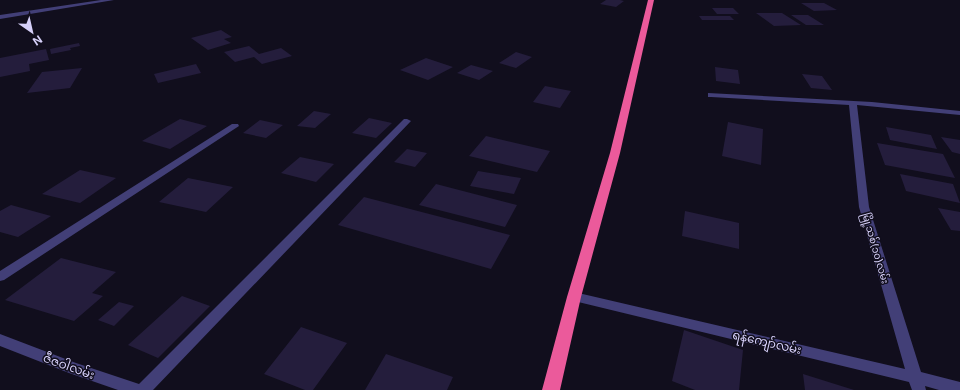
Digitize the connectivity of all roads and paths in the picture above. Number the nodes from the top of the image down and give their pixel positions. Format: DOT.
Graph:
graph roads {
  1 [pos="111,0"];
  2 [pos="651,0"];
  3 [pos="0,17"];
  4 [pos="711,94"];
  5 [pos="853,103"];
  6 [pos="960,113"];
  7 [pos="407,121"];
  8 [pos="235,126"];
  9 [pos="0,277"];
  10 [pos="574,297"];
  11 [pos="0,340"];
  12 [pos="914,377"];
  13 [pos="960,389"];
  14 [pos="138,390"];
  15 [pos="143,390"];
  16 [pos="551,390"];
  17 [pos="919,390"];
  1 -- 3 [label="street"];
  2 -- 10 [label="highway"];
  4 -- 5 [label="street"];
  5 -- 6 [label="street"];
  5 -- 12 [label="street, မြို့သစ်(၁၀)လမ်း"];
  7 -- 15 [label="street"];
  8 -- 9 [label="street"];
  10 -- 12 [label="street, ရန်ကျော်လမ်း"];
  10 -- 16 [label="highway"];
  11 -- 14 [label="street, ဇီဇဝါလမ်း"];
  12 -- 13 [label="street, ရန်ကျော်လမ်း"];
  12 -- 17 [label="street, မြို့သစ်(၁၀)လမ်း"];
}
